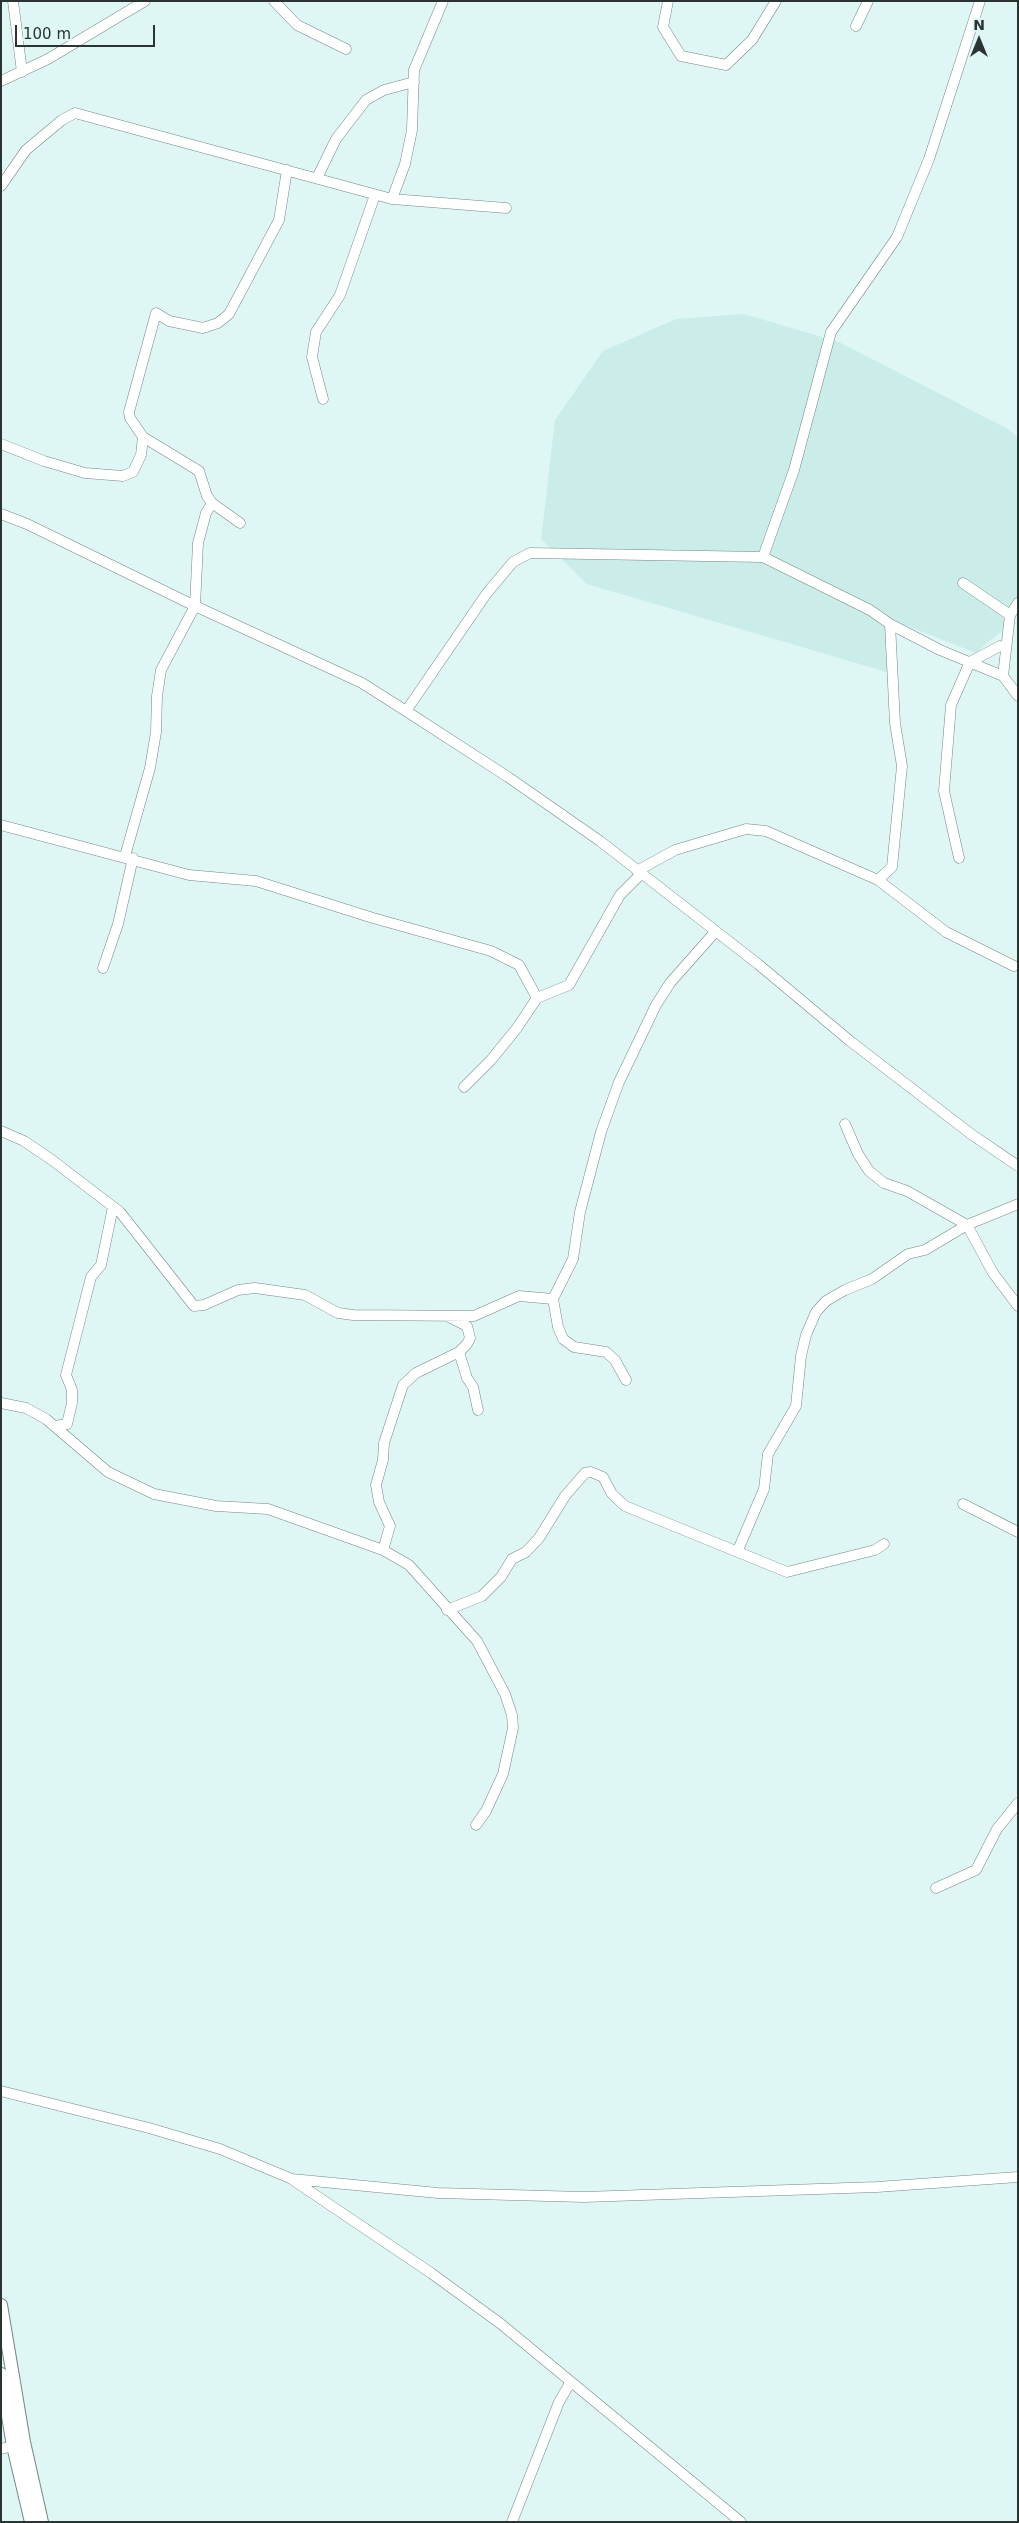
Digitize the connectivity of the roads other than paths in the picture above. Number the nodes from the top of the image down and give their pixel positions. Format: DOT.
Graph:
graph roads {
  1 [pos="13,1"];
  2 [pos="145,1"];
  3 [pos="274,1"];
  4 [pos="443,1"];
  5 [pos="668,1"];
  6 [pos="776,1"];
  7 [pos="868,1"];
  8 [pos="980,1"];
  9 [pos="856,26"];
  10 [pos="346,49"];
  11 [pos="22,72"];
  12 [pos="1,81"];
  13 [pos="414,82"];
  14 [pos="287,170"];
  15 [pos="317,178"];
  16 [pos="1,186"];
  17 [pos="375,194"];
  18 [pos="392,199"];
  19 [pos="506,208"];
  20 [pos="324,399"];
  21 [pos="143,437"];
  22 [pos="1,444"];
  23 [pos="212,503"];
  24 [pos="1,514"];
  25 [pos="240,523"];
  26 [pos="763,557"];
  27 [pos="963,583"];
  28 [pos="1018,603"];
  29 [pos="195,606"];
  30 [pos="1010,615"];
  31 [pos="890,624"];
  32 [pos="1000,646"];
  33 [pos="970,662"];
  34 [pos="1003,676"];
  35 [pos="1018,696"];
  36 [pos="406,711"];
  37 [pos="1,825"];
  38 [pos="129,857"];
  39 [pos="959,858"];
  40 [pos="639,873"];
  41 [pos="878,880"];
  42 [pos="716,931"];
  43 [pos="1014,966"];
  44 [pos="103,968"];
  45 [pos="536,998"];
  46 [pos="464,1087"];
  47 [pos="845,1124"];
  48 [pos="1,1131"];
  49 [pos="1018,1166"];
  50 [pos="1018,1204"];
  51 [pos="113,1207"];
  52 [pos="967,1225"];
  53 [pos="554,1299"];
  54 [pos="1018,1306"];
  55 [pos="446,1316"];
  56 [pos="459,1352"];
  57 [pos="626,1380"];
  58 [pos="1,1403"];
  59 [pos="478,1410"];
  60 [pos="55,1426"];
  61 [pos="963,1504"];
  62 [pos="1018,1532"];
  63 [pos="884,1544"];
  64 [pos="383,1550"];
  65 [pos="738,1550"];
  66 [pos="447,1610"];
  67 [pos="1018,1803"];
  68 [pos="476,1825"];
  69 [pos="936,1888"];
  70 [pos="1,2091"];
  71 [pos="1018,2178"];
  72 [pos="292,2179"];
  73 [pos="1,2305"];
  74 [pos="1,2374"];
  75 [pos="570,2383"];
  76 [pos="7,2448"];
  77 [pos="31,2522"];
  78 [pos="42,2522"];
  79 [pos="512,2522"];
  80 [pos="741,2522"];
  1 -- 11 [label="street"];
  2 -- 11 [label="street"];
  3 -- 10 [label="street"];
  4 -- 13 [label="street"];
  5 -- 6 [label="street"];
  7 -- 9 [label="street"];
  8 -- 26 [label="street"];
  11 -- 12 [label="street"];
  13 -- 15 [label="street"];
  13 -- 18 [label="street"];
  14 -- 15 [label="street"];
  14 -- 16 [label="street"];
  14 -- 21 [label="street"];
  15 -- 17 [label="street"];
  17 -- 18 [label="street"];
  17 -- 20 [label="street"];
  18 -- 19 [label="street"];
  21 -- 22 [label="street"];
  21 -- 23 [label="street"];
  23 -- 25 [label="street"];
  23 -- 29 [label="street"];
  24 -- 29 [label="street"];
  26 -- 31 [label="street"];
  26 -- 36 [label="street"];
  27 -- 30 [label="street"];
  28 -- 30 [label="street"];
  29 -- 36 [label="street"];
  29 -- 38 [label="street"];
  30 -- 34 [label="street"];
  31 -- 33 [label="street"];
  31 -- 41 [label="street"];
  32 -- 33 [label="street"];
  33 -- 34 [label="street"];
  33 -- 39 [label="street"];
  34 -- 35 [label="street"];
  36 -- 40 [label="street"];
  37 -- 38 [label="street"];
  38 -- 44 [label="street"];
  38 -- 45 [label="street"];
  40 -- 41 [label="street"];
  40 -- 42 [label="street"];
  40 -- 45 [label="street"];
  41 -- 43 [label="street"];
  42 -- 49 [label="street"];
  42 -- 53 [label="street"];
  45 -- 46 [label="street"];
  47 -- 52 [label="street"];
  48 -- 51 [label="street"];
  50 -- 52 [label="street"];
  51 -- 55 [label="street"];
  51 -- 60 [label="street"];
  52 -- 54 [label="street"];
  52 -- 65 [label="street"];
  53 -- 55 [label="street"];
  53 -- 57 [label="street"];
  55 -- 56 [label="street"];
  56 -- 59 [label="street"];
  56 -- 64 [label="street"];
  58 -- 60 [label="street"];
  60 -- 64 [label="street"];
  61 -- 62 [label="street"];
  63 -- 65 [label="street"];
  64 -- 66 [label="street"];
  65 -- 66 [label="street"];
  66 -- 68 [label="street"];
  67 -- 69 [label="street"];
  70 -- 72 [label="street"];
  71 -- 72 [label="street"];
  72 -- 75 [label="street"];
  73 -- 78 [label="main road"];
  74 -- 76 [label="main road"];
  75 -- 79 [label="street"];
  75 -- 80 [label="street"];
  76 -- 77 [label="main road"];
}
